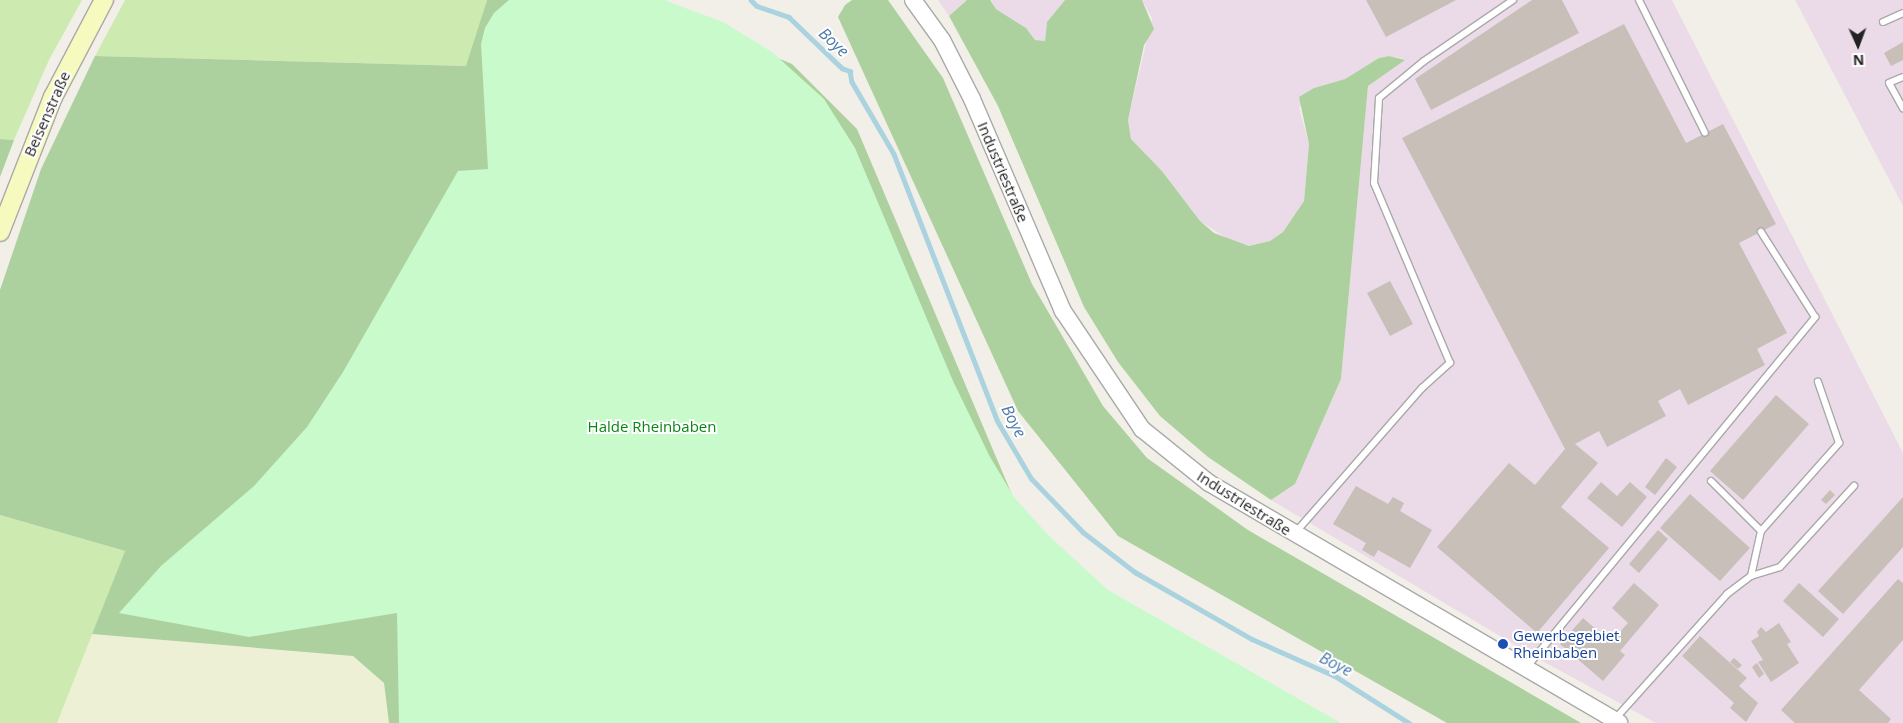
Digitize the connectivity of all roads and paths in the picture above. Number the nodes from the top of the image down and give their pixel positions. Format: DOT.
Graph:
graph roads {
  1 [pos="104,0"];
  2 [pos="913,0"];
  3 [pos="1512,0"];
  4 [pos="1639,0"];
  5 [pos="1903,13"];
  6 [pos="1883,22"];
  7 [pos="1903,77"];
  8 [pos="1903,108"];
  9 [pos="1705,133"];
  10 [pos="0,232"];
  11 [pos="1761,232"];
  12 [pos="1818,382"];
  13 [pos="1711,481"];
  14 [pos="1854,486"];
  15 [pos="1762,532"];
  16 [pos="1294,534"];
  17 [pos="1751,576"];
  18 [pos="1525,669"];
  19 [pos="1616,721"];
  1 -- 10 [label="main road, Beisenstraße"];
  2 -- 16 [label="street, Industriestraße"];
  3 -- 16 [label="lane"];
  4 -- 9 [label="lane"];
  5 -- 6 [label="lane"];
  7 -- 8 [label="lane"];
  11 -- 18 [label="lane"];
  12 -- 15 [label="lane"];
  13 -- 15 [label="lane"];
  14 -- 17 [label="lane"];
  15 -- 17 [label="lane"];
  16 -- 18 [label="street, Industriestraße"];
  17 -- 19 [label="lane"];
  18 -- 19 [label="street, Industriestraße"];
}
